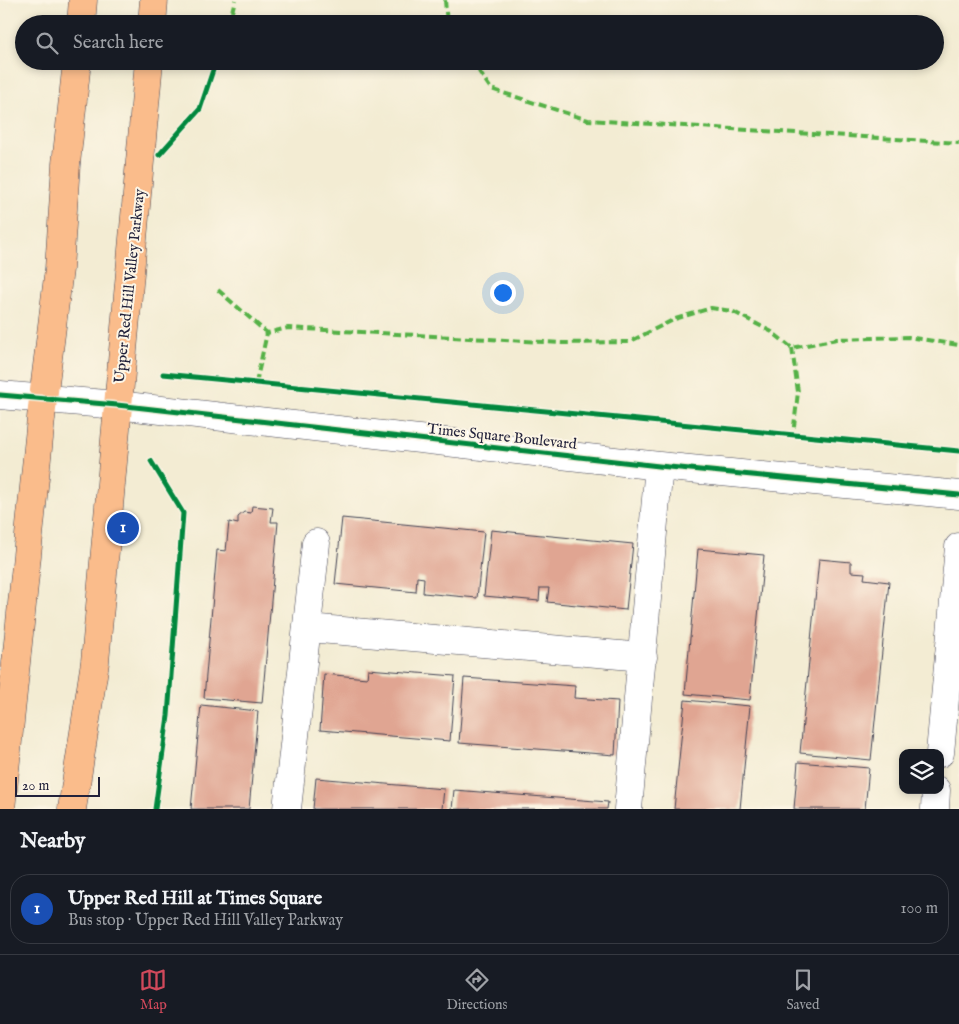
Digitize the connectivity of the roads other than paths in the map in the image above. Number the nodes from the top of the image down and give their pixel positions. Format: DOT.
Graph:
graph roads {
  1 [pos="83,0"];
  2 [pos="154,0"];
  3 [pos="82,15"];
  4 [pos="153,15"];
  5 [pos="76,70"];
  6 [pos="148,70"];
  7 [pos="0,395"];
  8 [pos="43,399"];
  9 [pos="117,405"];
  10 [pos="659,466"];
  11 [pos="959,495"];
  12 [pos="316,543"];
  13 [pos="959,547"];
  14 [pos="308,628"];
  15 [pos="643,657"];
  16 [pos="940,749"];
  17 [pos="936,794"];
  18 [pos="1,809"];
  19 [pos="72,809"];
  20 [pos="287,809"];
  21 [pos="628,809"];
  22 [pos="935,809"];
  1 -- 3 [label="main road"];
  2 -- 4 [label="main road"];
  5 -- 8 [label="main road"];
  6 -- 9 [label="main road, Upper Red Hill Valley Parkway"];
  7 -- 8 [label="street, Times Square Boulevard"];
  8 -- 9 [label="street, Times Square Boulevard"];
  8 -- 18 [label="main road"];
  9 -- 10 [label="street, Times Square Boulevard"];
  9 -- 19 [label="main road, Upper Red Hill Valley Parkway"];
  10 -- 11 [label="street, Times Square Boulevard"];
  10 -- 15 [label="street"];
  12 -- 14 [label="street"];
  13 -- 16 [label="street"];
  14 -- 15 [label="street"];
  14 -- 20 [label="street"];
  15 -- 21 [label="street"];
  17 -- 22 [label="street"];
}
